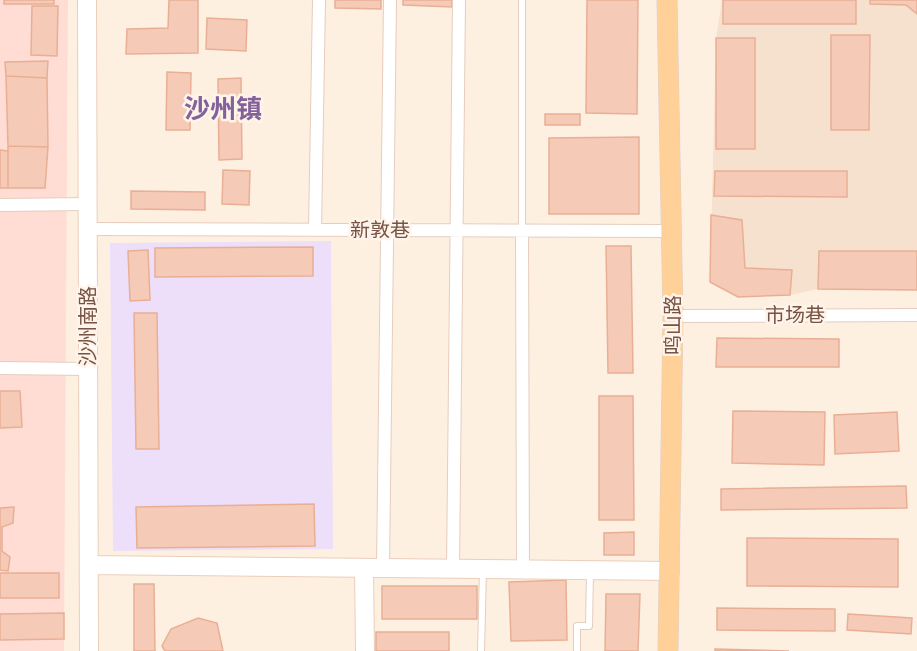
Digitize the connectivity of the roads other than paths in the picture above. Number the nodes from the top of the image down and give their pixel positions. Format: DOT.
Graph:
graph roads {
  1 [pos="87,0"];
  2 [pos="319,0"];
  3 [pos="390,0"];
  4 [pos="459,0"];
  5 [pos="522,0"];
  6 [pos="667,0"];
  7 [pos="88,204"];
  8 [pos="0,205"];
  9 [pos="88,229"];
  10 [pos="315,230"];
  11 [pos="388,230"];
  12 [pos="457,230"];
  13 [pos="522,231"];
  14 [pos="673,231"];
  15 [pos="917,315"];
  16 [pos="673,316"];
  17 [pos="0,368"];
  18 [pos="88,369"];
  19 [pos="89,565"];
  20 [pos="364,568"];
  21 [pos="383,568"];
  22 [pos="453,569"];
  23 [pos="483,569"];
  24 [pos="523,570"];
  25 [pos="590,571"];
  26 [pos="670,571"];
  27 [pos="89,651"];
  28 [pos="365,651"];
  29 [pos="481,651"];
  30 [pos="577,651"];
  31 [pos="668,651"];
  1 -- 7 [label="street, 沙州南路"];
  2 -- 10 [label="street"];
  3 -- 11 [label="street"];
  4 -- 12 [label="street"];
  5 -- 13 [label="lane"];
  6 -- 14 [label="main road, 鸣山路"];
  7 -- 8 [label="street"];
  7 -- 9 [label="street, 沙州南路"];
  9 -- 10 [label="street, 新敦巷"];
  9 -- 18 [label="street, 沙州南路"];
  10 -- 11 [label="street, 新敦巷"];
  11 -- 12 [label="street, 新敦巷"];
  11 -- 21 [label="street"];
  12 -- 13 [label="street, 新敦巷"];
  12 -- 22 [label="street"];
  13 -- 14 [label="street, 新敦巷"];
  13 -- 24 [label="street"];
  14 -- 16 [label="main road, 鸣山路"];
  15 -- 16 [label="street, 市场巷"];
  16 -- 26 [label="main road, 鸣山路"];
  17 -- 18 [label="street"];
  18 -- 19 [label="street, 沙州南路"];
  19 -- 20 [label="street"];
  19 -- 27 [label="street, 沙州南路"];
  20 -- 21 [label="street"];
  20 -- 28 [label="street"];
  21 -- 22 [label="street"];
  22 -- 23 [label="street"];
  23 -- 24 [label="street"];
  23 -- 29 [label="lane"];
  24 -- 25 [label="street"];
  25 -- 26 [label="street"];
  25 -- 30 [label="lane"];
  26 -- 31 [label="main road, 鸣山路"];
}
